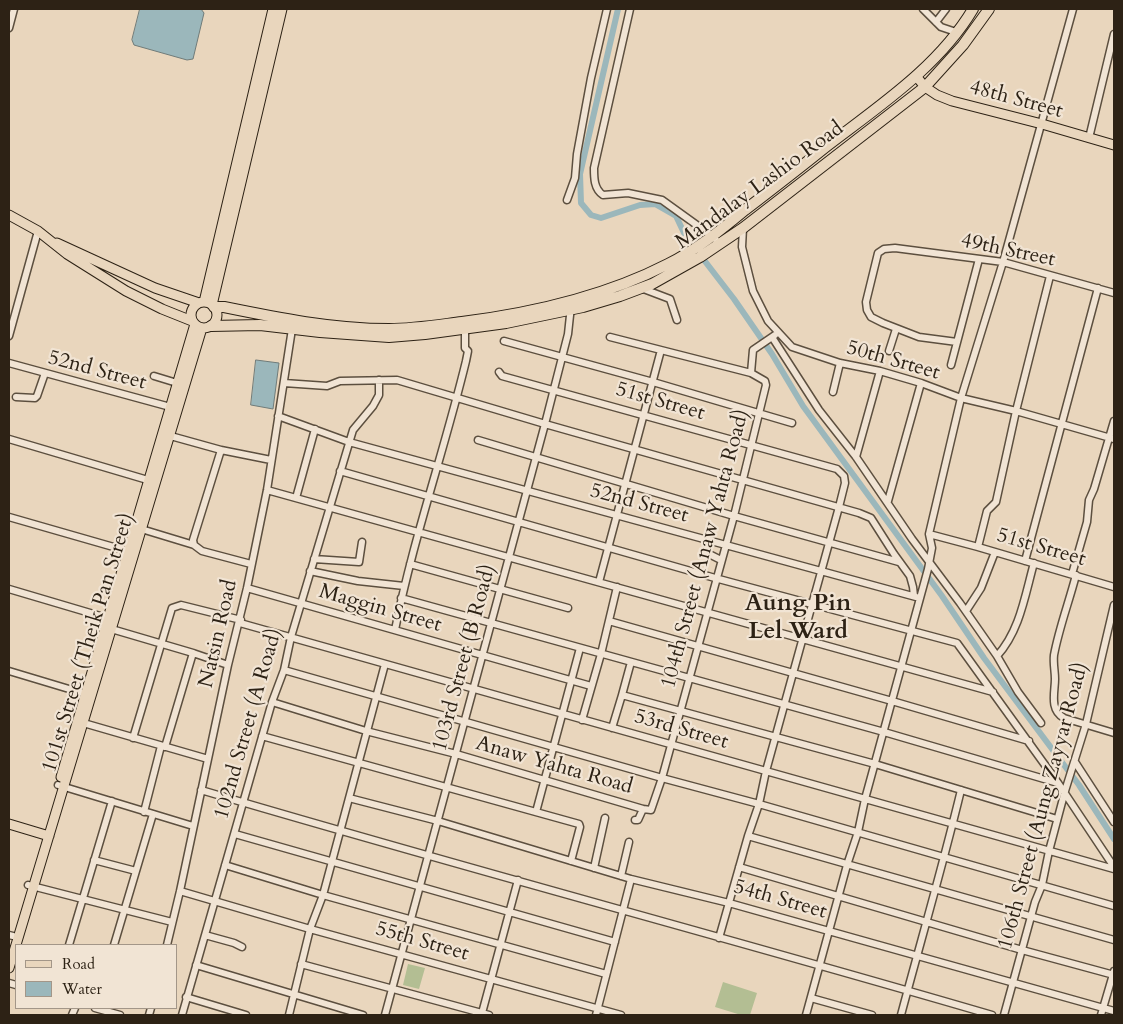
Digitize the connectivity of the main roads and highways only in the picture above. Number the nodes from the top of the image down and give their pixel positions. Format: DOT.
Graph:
graph roads {
  1 [pos="273,9"];
  2 [pos="282,9"];
  3 [pos="973,9"];
  4 [pos="989,9"];
  5 [pos="946,44"];
  6 [pos="955,54"];
  7 [pos="916,76"];
  8 [pos="925,87"];
  9 [pos="1114,145"];
  10 [pos="9,215"];
  11 [pos="716,240"];
  12 [pos="53,241"];
  13 [pos="207,304"];
  14 [pos="571,305"];
  15 [pos="200,325"];
  16 [pos="174,408"];
  17 [pos="9,824"];
  18 [pos="46,835"];
  19 [pos="31,886"];
  20 [pos="11,936"];
  21 [pos="15,944"];
  22 [pos="15,946"];
  23 [pos="9,949"];
  24 [pos="9,968"];
  1 -- 13 [label="main road"];
  2 -- 13 [label="main road"];
  3 -- 5 [label="highway"];
  4 -- 6 [label="highway, Mandalay Lashio Road"];
  5 -- 6 [label="highway"];
  5 -- 7 [label="highway"];
  6 -- 8 [label="highway, Mandalay Lashio Road"];
  7 -- 8 [label="main road, 48th Street"];
  7 -- 11 [label="highway"];
  8 -- 9 [label="main road, 48th Street"];
  8 -- 11 [label="highway, Mandalay Lashio Road"];
  10 -- 12 [label="main road"];
  11 -- 14 [label="highway"];
  11 -- 14 [label="highway, Mandalay Lashio Road"];
  12 -- 13 [label="main road"];
  12 -- 15 [label="main road"];
  13 -- 14 [label="highway"];
  13 -- 15 [label="main road"];
  13 -- 15 [label="main road"];
  14 -- 15 [label="highway, Mandalay Lashio Road"];
  15 -- 16 [label="main road, 101st Street (Theik Pan Street)"];
  15 -- 16 [label="main road, 101st Street (Theik Pan Street)"];
  16 -- 18 [label="main road, 101st Street (Theik Pan Street)"];
  17 -- 18 [label="main road"];
  18 -- 19 [label="main road, 101st Street (Theik Pan Street)"];
  19 -- 20 [label="main road, 101st Street (Theik Pan Street)"];
  19 -- 21 [label="main road, 101st Street (Theik Pan Street)"];
  20 -- 23 [label="main road, 101st Street (Theik Pan Street)"];
  22 -- 24 [label="main road, 101st Street (Theik Pan Street)"];
}
